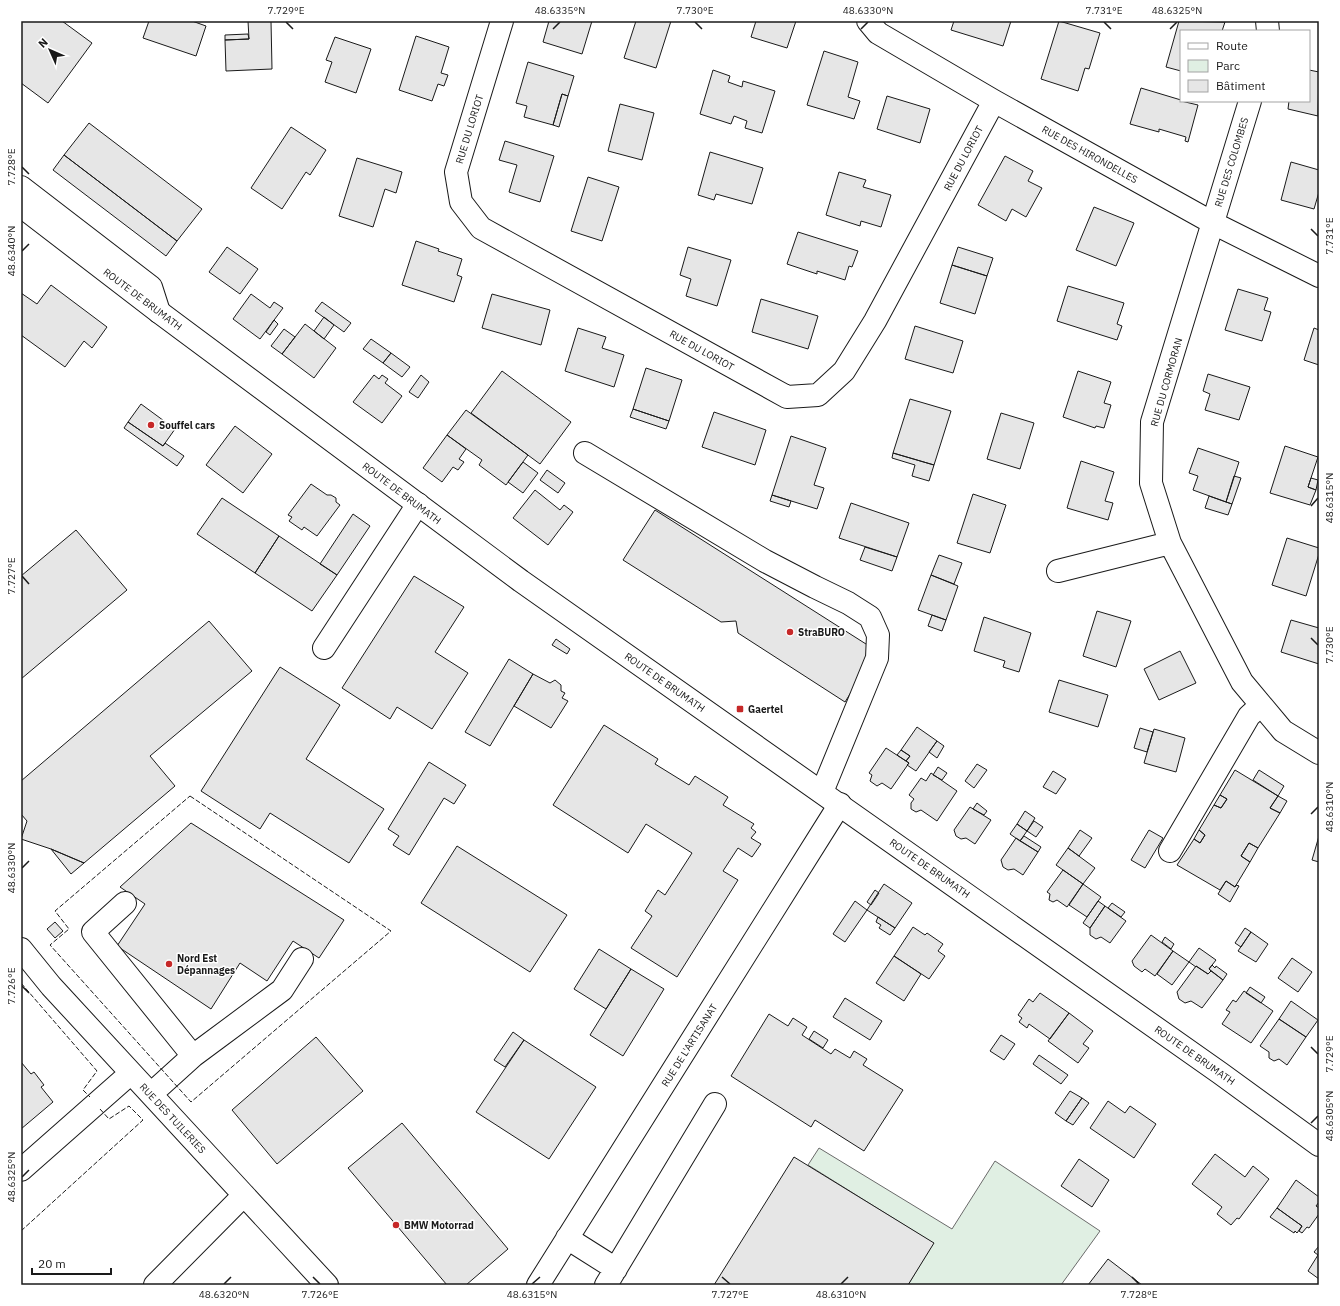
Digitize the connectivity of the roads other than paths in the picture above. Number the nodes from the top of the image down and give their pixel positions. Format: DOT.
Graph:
graph roads {
  1 [pos="502,21"];
  2 [pos="868,21"];
  3 [pos="994,101"];
  4 [pos="1250,102"];
  5 [pos="21,187"];
  6 [pos="21,206"];
  7 [pos="1213,223"];
  8 [pos="1319,276"];
  9 [pos="159,312"];
  10 [pos="585,453"];
  11 [pos="418,504"];
  12 [pos="1170,543"];
  13 [pos="1058,571"];
  14 [pos="324,648"];
  15 [pos="1261,705"];
  16 [pos="1319,753"];
  17 [pos="822,792"];
  18 [pos="840,804"];
  19 [pos="1170,851"];
  20 [pos="125,903"];
  21 [pos="21,949"];
  22 [pos="302,959"];
  23 [pos="193,1056"];
  24 [pos="131,1073"];
  25 [pos="151,1094"];
  26 [pos="715,1104"];
  27 [pos="1319,1145"];
  28 [pos="21,1170"];
  29 [pos="244,1195"];
  30 [pos="567,1238"];
  31 [pos="611,1277"];
  32 [pos="155,1285"];
  33 [pos="328,1285"];
  34 [pos="538,1285"];
  1 -- 3 [label="street, RUE DU LORIOT"];
  2 -- 3 [label="street, RUE DES HIRONDELLES"];
  3 -- 7 [label="street, RUE DES HIRONDELLES"];
  4 -- 7 [label="street, RUE DES COLOMBES"];
  5 -- 9 [label="street"];
  6 -- 9 [label="street, ROUTE DE BRUMATH"];
  7 -- 8 [label="street, RUE DES HIRONDELLES"];
  7 -- 12 [label="street, RUE DU CORMORAN"];
  9 -- 11 [label="street, ROUTE DE BRUMATH"];
  10 -- 17 [label="street"];
  11 -- 14 [label="street"];
  11 -- 17 [label="street, ROUTE DE BRUMATH"];
  12 -- 13 [label="street"];
  12 -- 15 [label="street, RUE DU CORMORAN"];
  15 -- 16 [label="street, RUE DU CORMORAN"];
  15 -- 19 [label="street"];
  17 -- 18 [label="street, ROUTE DE BRUMATH"];
  18 -- 27 [label="street, ROUTE DE BRUMATH"];
  18 -- 30 [label="street, RUE DE L'ARTISANAT"];
  20 -- 23 [label="street"];
  21 -- 24 [label="street, RUE DES TUILERIES"];
  22 -- 23 [label="street"];
  23 -- 25 [label="street"];
  24 -- 25 [label="street, RUE DES TUILERIES"];
  24 -- 28 [label="street"];
  25 -- 29 [label="street, RUE DES TUILERIES"];
  26 -- 31 [label="street"];
  29 -- 32 [label="street"];
  29 -- 33 [label="street, RUE DES TUILERIES"];
  30 -- 31 [label="street"];
  30 -- 34 [label="street, RUE DE L'ARTISANAT"];
}
